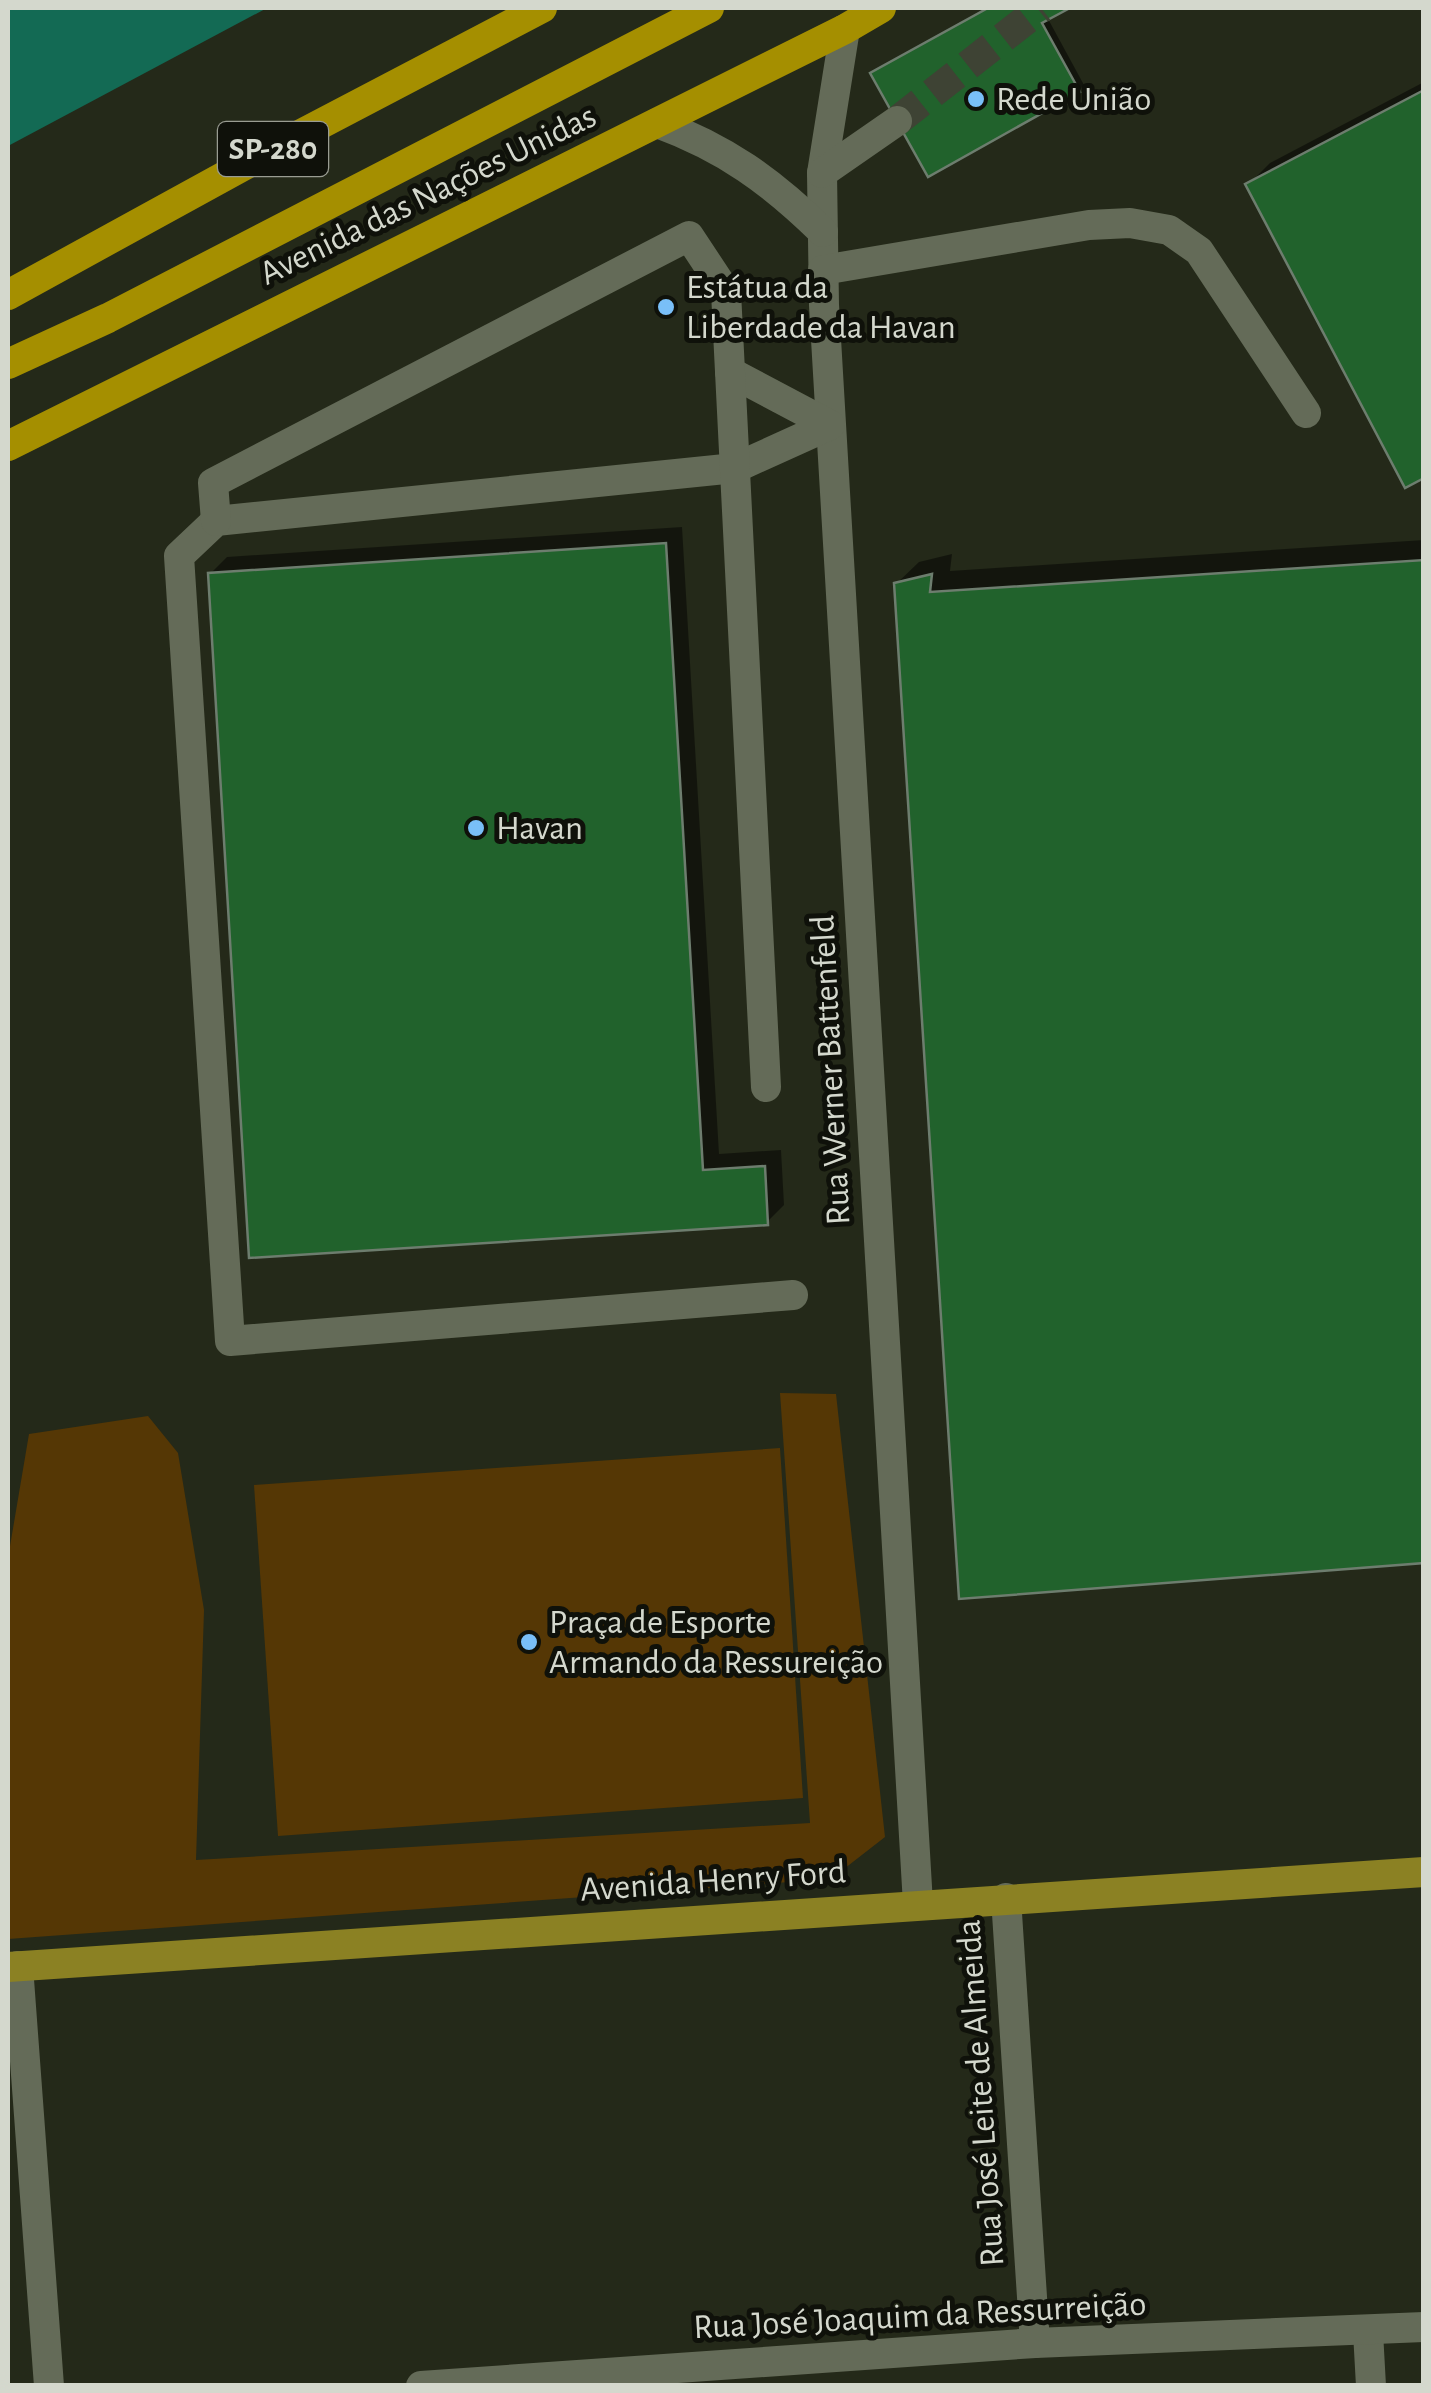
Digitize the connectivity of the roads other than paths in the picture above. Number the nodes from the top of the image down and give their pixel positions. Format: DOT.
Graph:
graph roads {
  1 [pos="542,8"];
  2 [pos="710,8"];
  3 [pos="880,8"];
  4 [pos="844,29"];
  5 [pos="896,121"];
  6 [pos="657,122"];
  7 [pos="822,174"];
  8 [pos="823,232"];
  9 [pos="824,270"];
  10 [pos="8,296"];
  11 [pos="8,364"];
  12 [pos="730,372"];
  13 [pos="1306,413"];
  14 [pos="830,425"];
  15 [pos="8,446"];
  16 [pos="735,468"];
  17 [pos="216,521"];
  18 [pos="766,1087"];
  19 [pos="793,1295"];
  20 [pos="1424,1872"];
  21 [pos="1006,1898"];
  22 [pos="918,1904"];
  23 [pos="13,1966"];
  24 [pos="1424,2327"];
  25 [pos="1368,2332"];
  26 [pos="1035,2343"];
  27 [pos="701,2376"];
  28 [pos="48,2386"];
  29 [pos="421,2386"];
  30 [pos="1371,2386"];
  1 -- 10 [label="highway, SP-280"];
  2 -- 11 [label="highway"];
  3 -- 4 [label="highway, Avenida das Nações Unidas"];
  4 -- 6 [label="highway, Avenida das Nações Unidas"];
  4 -- 7 [label="street, Rua Werner Battenfeld"];
  5 -- 7 [label="street"];
  6 -- 8 [label="street"];
  6 -- 15 [label="highway, Avenida das Nações Unidas"];
  7 -- 8 [label="street, Rua Werner Battenfeld"];
  8 -- 9 [label="street, Rua Werner Battenfeld"];
  9 -- 13 [label="street"];
  9 -- 14 [label="street, Rua Werner Battenfeld"];
  12 -- 14 [label="street"];
  12 -- 16 [label="street"];
  12 -- 17 [label="street"];
  14 -- 16 [label="street"];
  14 -- 22 [label="street, Rua Werner Battenfeld"];
  16 -- 17 [label="street"];
  16 -- 18 [label="street"];
  17 -- 19 [label="street"];
  20 -- 21 [label="main road, Avenida Henry Ford"];
  21 -- 22 [label="main road, Avenida Henry Ford"];
  21 -- 26 [label="street, Rua José Leite de Almeida"];
  22 -- 23 [label="main road, Avenida Henry Ford"];
  23 -- 28 [label="street"];
  24 -- 25 [label="street, Rua José Joaquim da Ressurreição"];
  25 -- 26 [label="street, Rua José Joaquim da Ressurreição"];
  25 -- 30 [label="street"];
  26 -- 27 [label="street, Rua José Joaquim da Ressurreição"];
  27 -- 29 [label="street, Rua José Joaquim da Ressurreição"];
}
